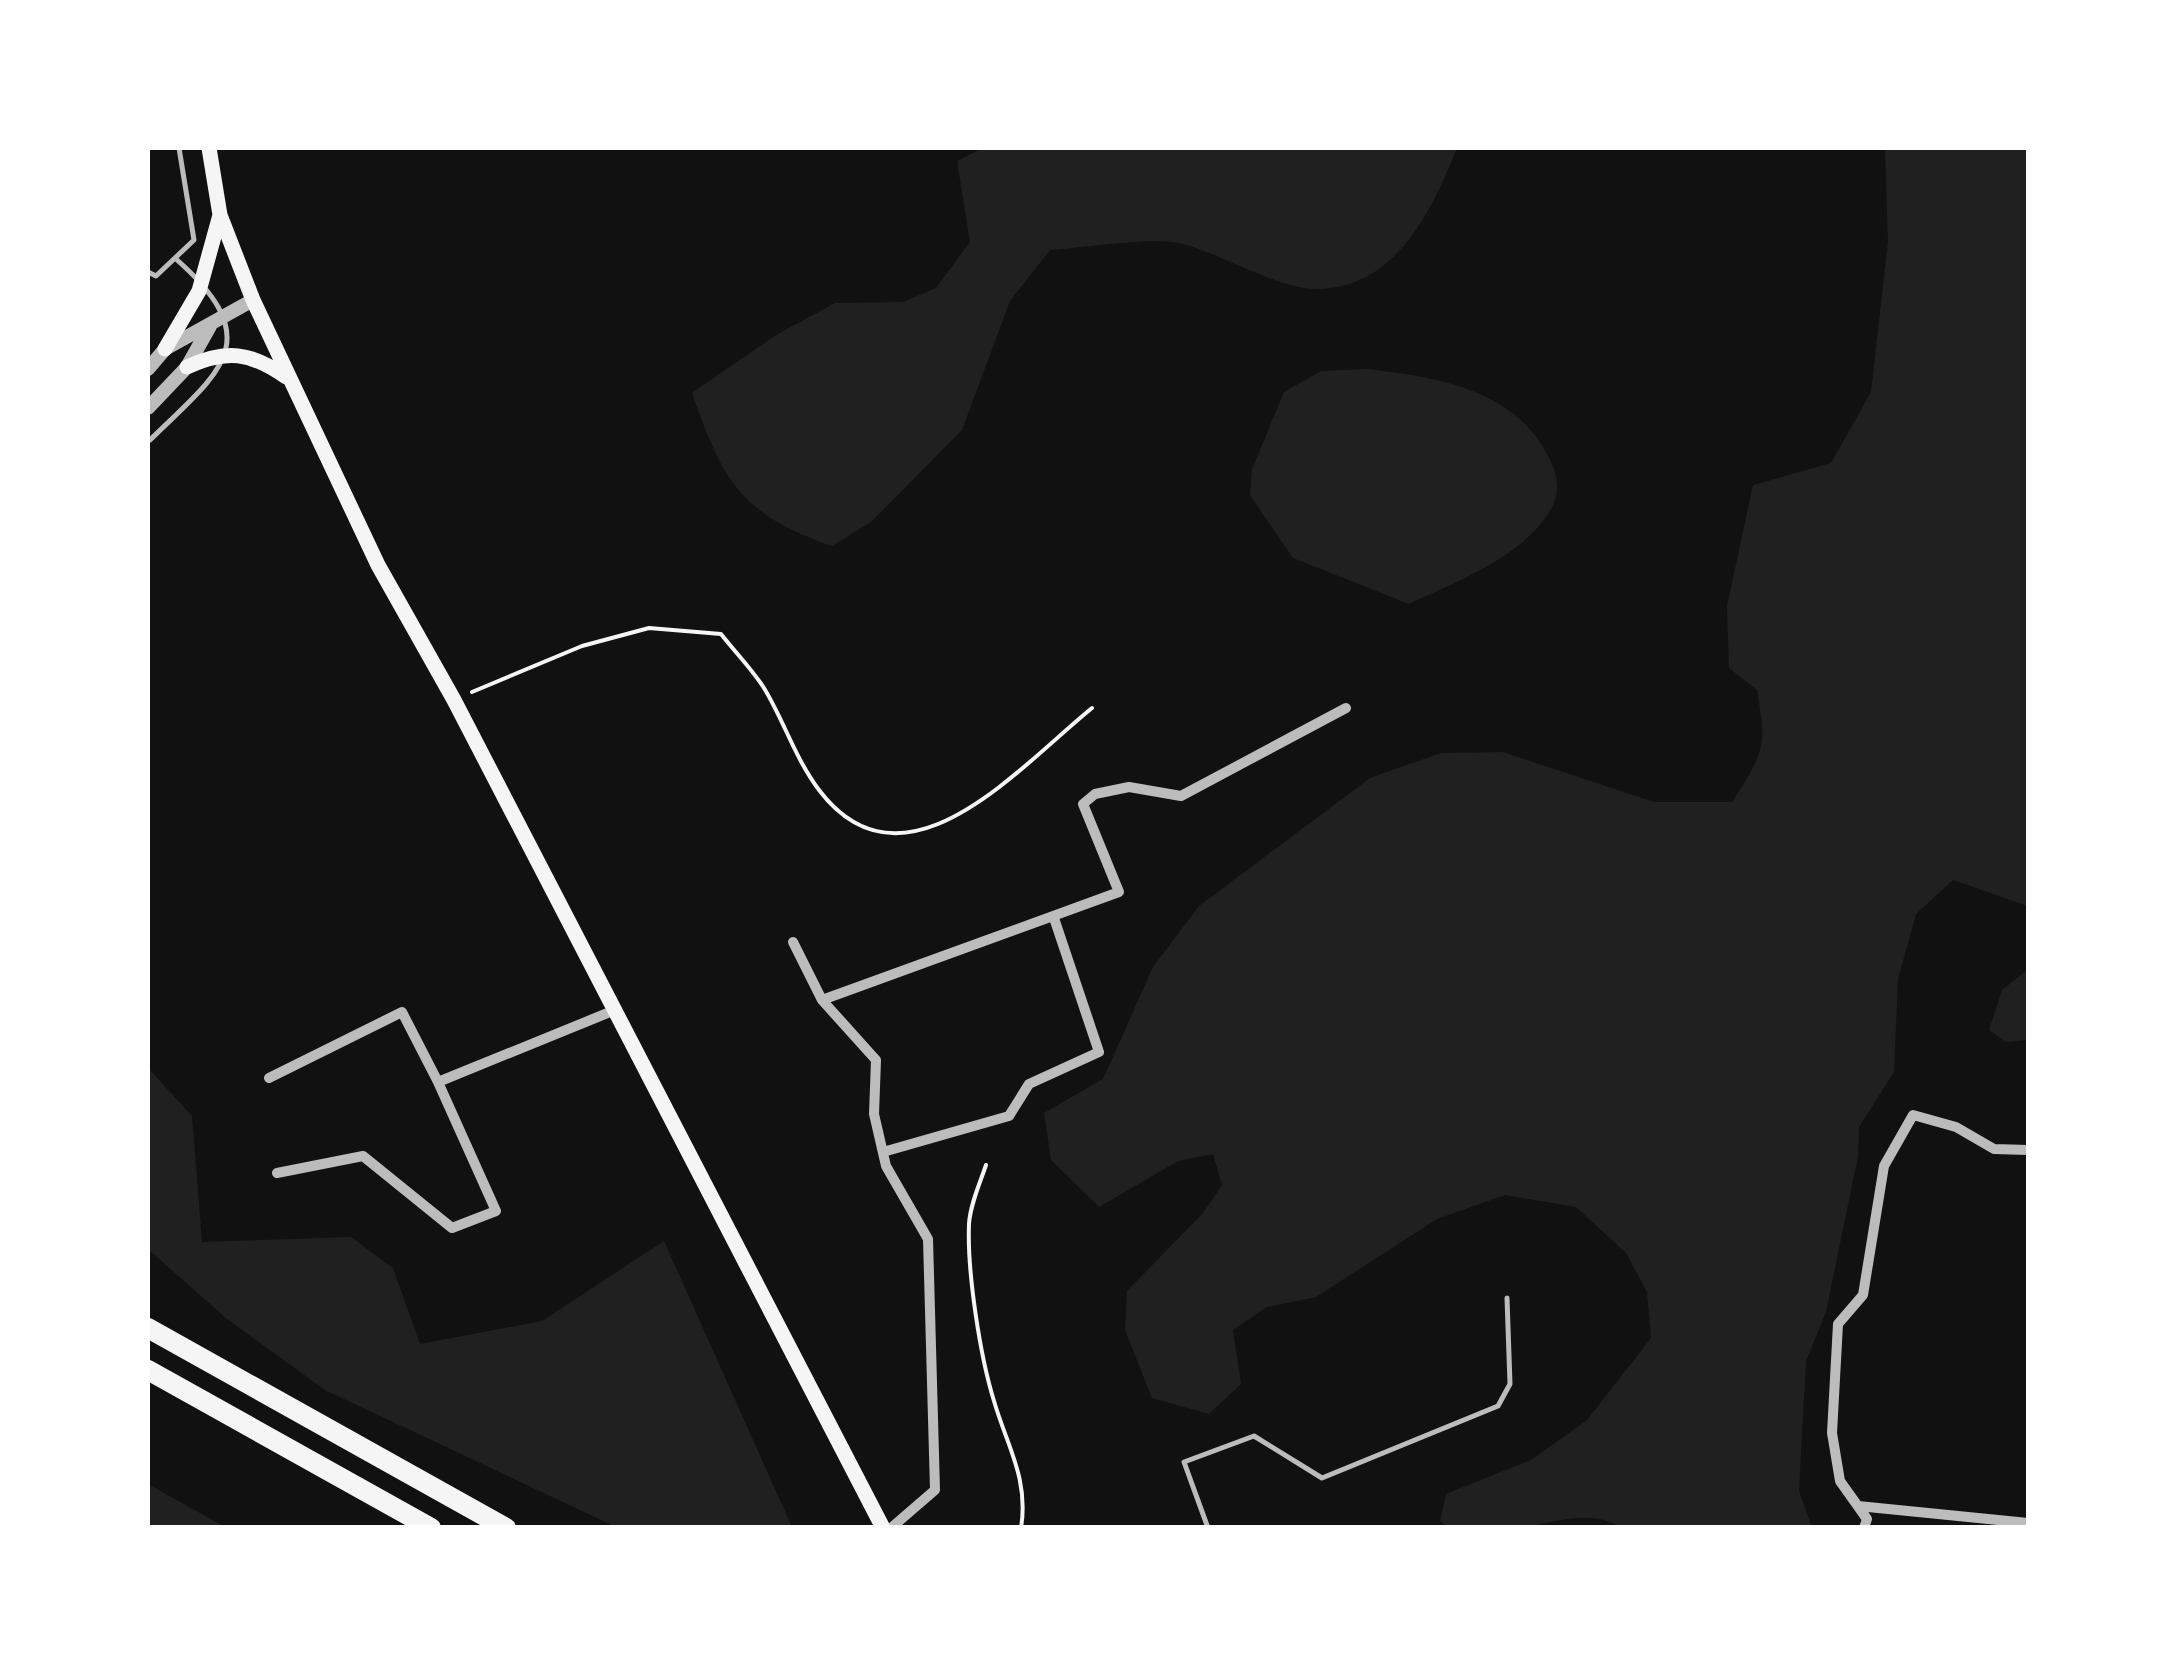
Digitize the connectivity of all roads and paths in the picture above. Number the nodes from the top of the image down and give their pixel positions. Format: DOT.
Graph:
graph roads {
  1 [pos="179,148"];
  2 [pos="209,148"];
  3 [pos="220,215"];
  4 [pos="176,259"];
  5 [pos="148,272"];
  6 [pos="202,282"];
  7 [pos="253,300"];
  8 [pos="215,322"];
  9 [pos="165,349"];
  10 [pos="228,353"];
  11 [pos="187,367"];
  12 [pos="148,368"];
  13 [pos="289,380"];
  14 [pos="148,408"];
  15 [pos="150,440"];
  16 [pos="454,700"];
  17 [pos="1092,708"];
  18 [pos="1346,708"];
  19 [pos="1054,918"];
  20 [pos="793,942"];
  21 [pos="822,1000"];
  22 [pos="614,1010"];
  23 [pos="269,1078"];
  24 [pos="438,1082"];
  25 [pos="2028,1150"];
  26 [pos="883,1152"];
  27 [pos="986,1164"];
  28 [pos="277,1173"];
  29 [pos="1507,1298"];
  30 [pos="148,1328"];
  31 [pos="148,1370"];
  32 [pos="1858,1506"];
  33 [pos="2028,1523"];
  34 [pos="430,1528"];
  35 [pos="506,1528"];
  36 [pos="883,1528"];
  37 [pos="891,1528"];
  38 [pos="1021,1528"];
  39 [pos="1208,1528"];
  40 [pos="1864,1528"];
  1 -- 4 [label="lane"];
  2 -- 3 [label="main road"];
  3 -- 6 [label="main road"];
  3 -- 7 [label="main road"];
  4 -- 5 [label="lane"];
  4 -- 6 [label="lane"];
  6 -- 8 [label="lane"];
  6 -- 9 [label="main road"];
  7 -- 8 [label="street"];
  7 -- 13 [label="main road"];
  8 -- 9 [label="street"];
  8 -- 10 [label="lane"];
  8 -- 11 [label="street"];
  9 -- 12 [label="street"];
  10 -- 11 [label="main road"];
  10 -- 13 [label="main road"];
  10 -- 15 [label="lane"];
  11 -- 14 [label="street"];
  13 -- 16 [label="main road"];
  16 -- 17 [label="path"];
  16 -- 22 [label="main road"];
  18 -- 19 [label="street"];
  19 -- 21 [label="street"];
  19 -- 26 [label="street"];
  20 -- 21 [label="street"];
  21 -- 26 [label="street"];
  22 -- 24 [label="street"];
  22 -- 36 [label="main road"];
  23 -- 24 [label="street"];
  24 -- 28 [label="street"];
  25 -- 32 [label="street"];
  26 -- 37 [label="street"];
  27 -- 38 [label="path"];
  29 -- 39 [label="lane"];
  30 -- 35 [label="highway"];
  31 -- 34 [label="highway"];
  32 -- 33 [label="street"];
  32 -- 40 [label="street"];
}
